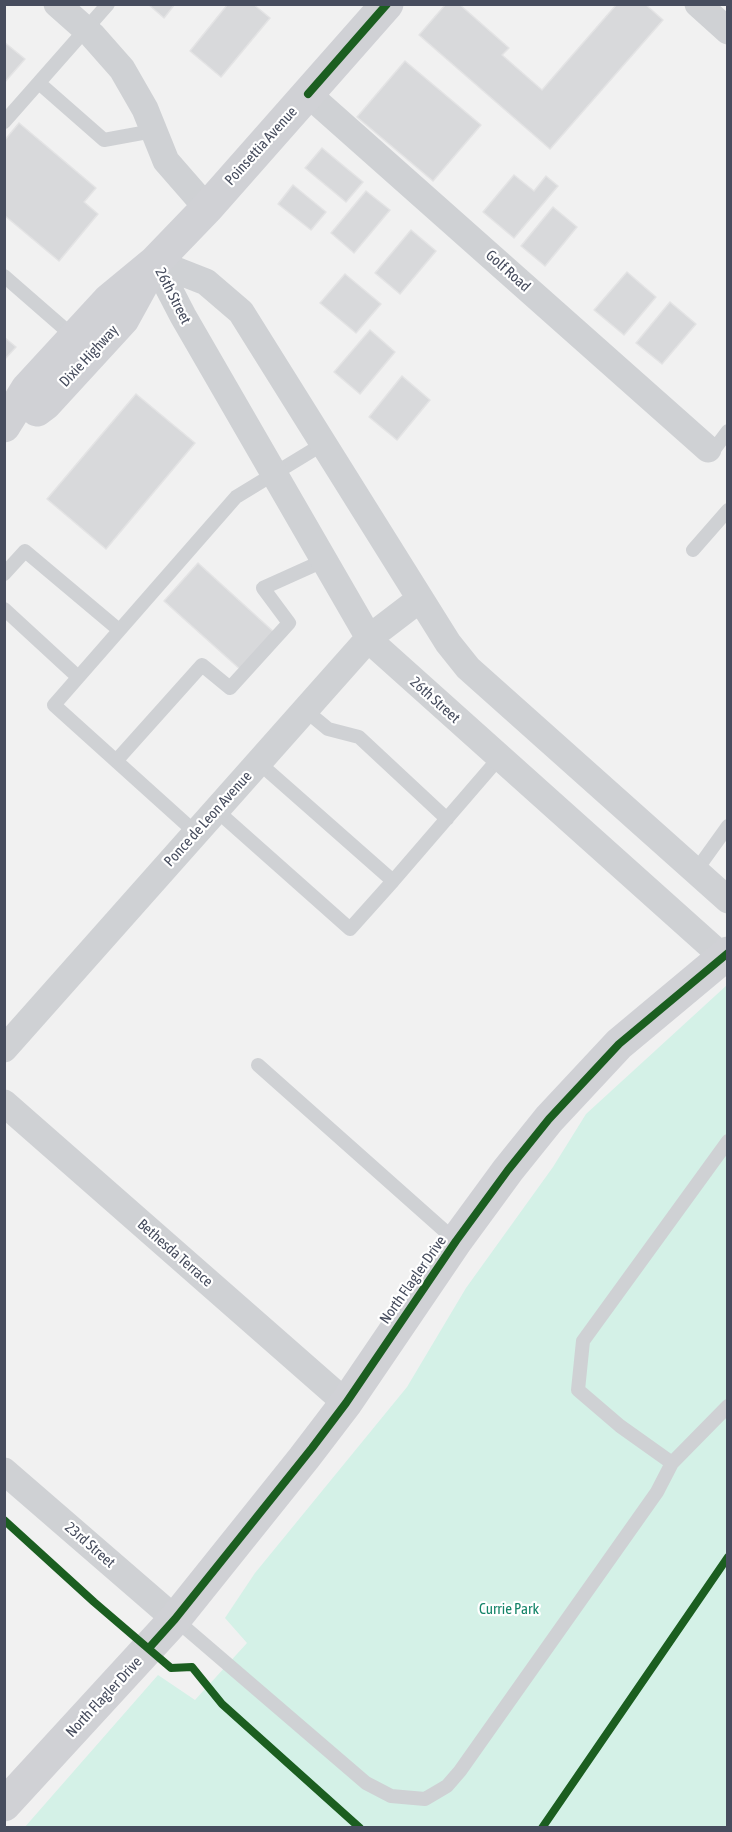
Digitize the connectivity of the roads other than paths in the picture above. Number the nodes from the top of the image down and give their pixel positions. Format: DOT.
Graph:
graph roads {
  1 [pos="57,4"];
  2 [pos="108,4"];
  3 [pos="387,4"];
  4 [pos="698,4"];
  5 [pos="86,30"];
  6 [pos="728,31"];
  7 [pos="39,83"];
  8 [pos="308,94"];
  9 [pos="4,122"];
  10 [pos="153,131"];
  11 [pos="207,208"];
  12 [pos="155,262"];
  13 [pos="4,276"];
  14 [pos="74,337"];
  15 [pos="4,426"];
  16 [pos="4,434"];
  17 [pos="718,440"];
  18 [pos="323,444"];
  19 [pos="273,475"];
  20 [pos="728,510"];
  21 [pos="693,550"];
  22 [pos="323,561"];
  23 [pos="4,574"];
  24 [pos="420,599"];
  25 [pos="4,609"];
  26 [pos="119,630"];
  27 [pos="369,638"];
  28 [pos="78,677"];
  29 [pos="305,710"];
  30 [pos="500,757"];
  31 [pos="116,761"];
  32 [pos="258,762"];
  33 [pos="216,810"];
  34 [pos="447,819"];
  35 [pos="728,826"];
  36 [pos="196,832"];
  37 [pos="686,863"];
  38 [pos="393,881"];
  39 [pos="646,888"];
  40 [pos="728,900"];
  41 [pos="725,955"];
  42 [pos="4,1049"];
  43 [pos="258,1065"];
  44 [pos="4,1103"];
  45 [pos="728,1141"];
  46 [pos="456,1241"];
  47 [pos="346,1403"];
  48 [pos="728,1406"];
  49 [pos="672,1463"];
  50 [pos="4,1471"];
  51 [pos="175,1619"];
  52 [pos="4,1804"];
  1 -- 5 [label="street"];
  2 -- 5 [label="lane"];
  3 -- 8 [label="street, Poinsettia Avenue"];
  4 -- 6 [label="street"];
  5 -- 7 [label="lane"];
  5 -- 10 [label="street"];
  7 -- 9 [label="lane"];
  7 -- 10 [label="lane"];
  8 -- 11 [label="street, Poinsettia Avenue"];
  8 -- 17 [label="street, Golf Road"];
  10 -- 11 [label="street"];
  11 -- 12 [label="street, Dixie Highway"];
  12 -- 14 [label="street, Dixie Highway"];
  12 -- 16 [label="street, Dixie Highway"];
  12 -- 18 [label="street, 26th Street"];
  12 -- 19 [label="street, 26th Street"];
  13 -- 14 [label="lane"];
  14 -- 15 [label="street, Dixie Highway"];
  18 -- 19 [label="lane"];
  18 -- 24 [label="street, 26th Street"];
  19 -- 22 [label="street, 26th Street"];
  19 -- 26 [label="lane"];
  20 -- 21 [label="lane"];
  22 -- 27 [label="street, 26th Street"];
  22 -- 31 [label="lane"];
  23 -- 26 [label="lane"];
  24 -- 27 [label="street, Ponce de Leon Avenue"];
  24 -- 37 [label="street, 26th Street"];
  25 -- 28 [label="lane"];
  26 -- 28 [label="lane"];
  27 -- 29 [label="street, Ponce de Leon Avenue"];
  27 -- 30 [label="street, 26th Street"];
  28 -- 31 [label="lane"];
  29 -- 32 [label="street, Ponce de Leon Avenue"];
  29 -- 34 [label="lane"];
  30 -- 34 [label="lane"];
  30 -- 39 [label="street, 26th Street"];
  31 -- 36 [label="lane"];
  32 -- 33 [label="street, Ponce de Leon Avenue"];
  32 -- 38 [label="lane"];
  33 -- 36 [label="street, Ponce de Leon Avenue"];
  33 -- 38 [label="lane"];
  34 -- 38 [label="lane"];
  35 -- 37 [label="lane"];
  36 -- 42 [label="street, Ponce de Leon Avenue"];
  37 -- 39 [label="street"];
  37 -- 40 [label="street, 26th Street"];
  39 -- 41 [label="street, 26th Street"];
  41 -- 46 [label="street, North Flagler Drive"];
  43 -- 46 [label="lane"];
  44 -- 47 [label="street, Bethesda Terrace"];
  45 -- 49 [label="lane"];
  46 -- 47 [label="street, North Flagler Drive"];
  47 -- 51 [label="street, North Flagler Drive"];
  48 -- 49 [label="lane"];
  49 -- 51 [label="lane"];
  50 -- 51 [label="street, 23rd Street"];
  51 -- 52 [label="street, North Flagler Drive"];
}
